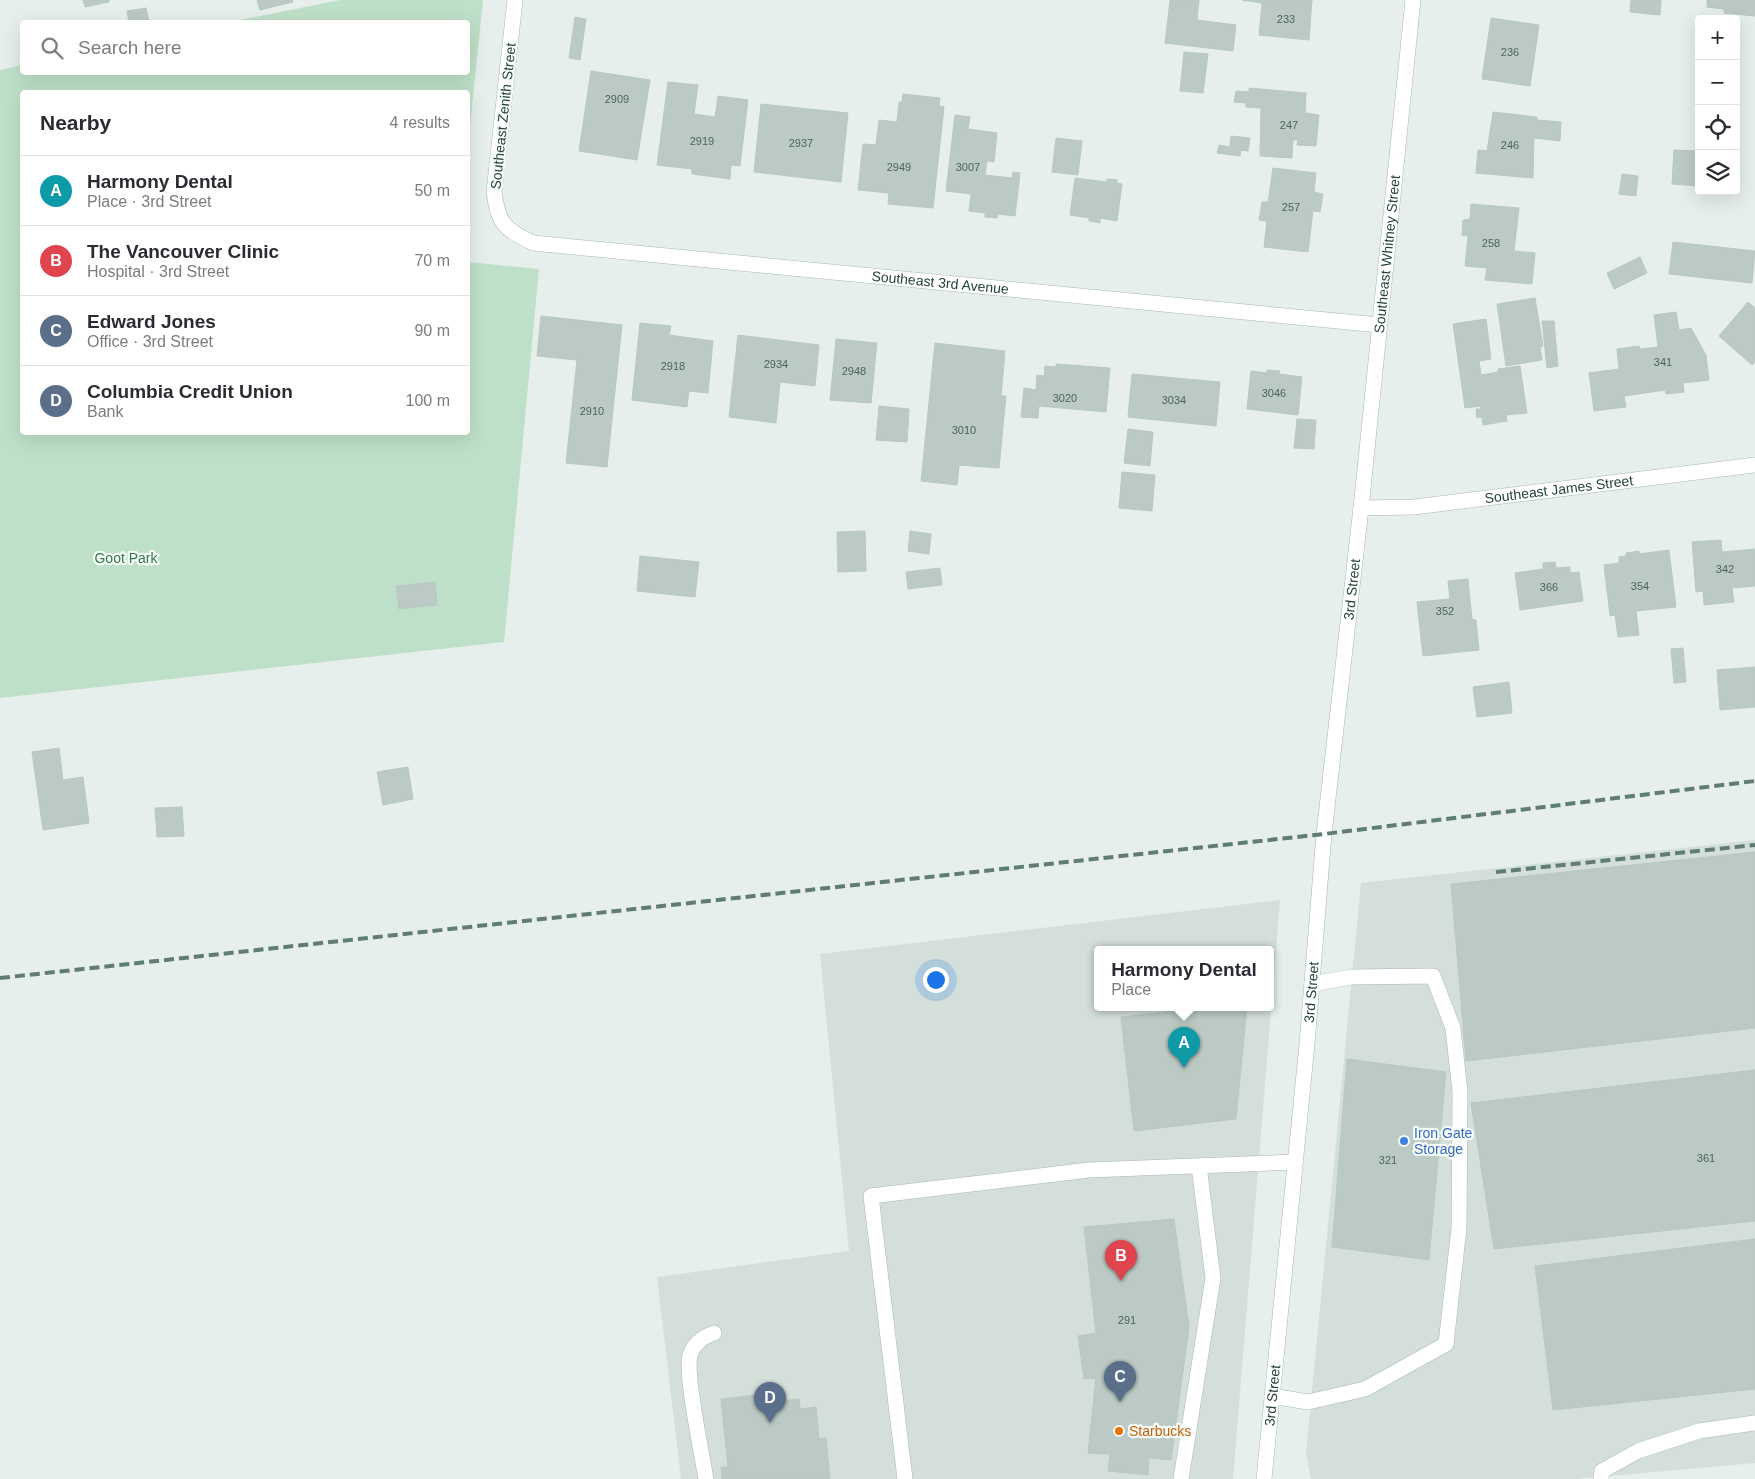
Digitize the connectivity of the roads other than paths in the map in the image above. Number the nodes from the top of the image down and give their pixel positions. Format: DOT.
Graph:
graph roads {
  1 [pos="515,0"];
  2 [pos="1413,0"];
  3 [pos="506,229"];
  4 [pos="1378,325"];
  5 [pos="1755,465"];
  6 [pos="1361,508"];
  7 [pos="1312,984"];
  8 [pos="1295,1162"];
  9 [pos="1199,1166"];
  10 [pos="714,1333"];
  11 [pos="1272,1396"];
  12 [pos="1755,1424"];
  13 [pos="706,1479"];
  14 [pos="905,1479"];
  15 [pos="1181,1479"];
  16 [pos="1264,1479"];
  17 [pos="1601,1479"];
  1 -- 3 [label="street, Southeast Zenith Street"];
  2 -- 4 [label="street, Southeast Whitney Street"];
  3 -- 4 [label="street, Southeast 3rd Avenue"];
  4 -- 6 [label="street, Southeast Whitney Street"];
  5 -- 6 [label="street, Southeast James Street"];
  6 -- 7 [label="street, 3rd Street"];
  7 -- 8 [label="street, 3rd Street"];
  7 -- 11 [label="street"];
  8 -- 9 [label="street"];
  8 -- 11 [label="street, 3rd Street"];
  9 -- 14 [label="street"];
  9 -- 15 [label="street"];
  10 -- 13 [label="street"];
  11 -- 16 [label="street, 3rd Street"];
  12 -- 17 [label="street"];
}
